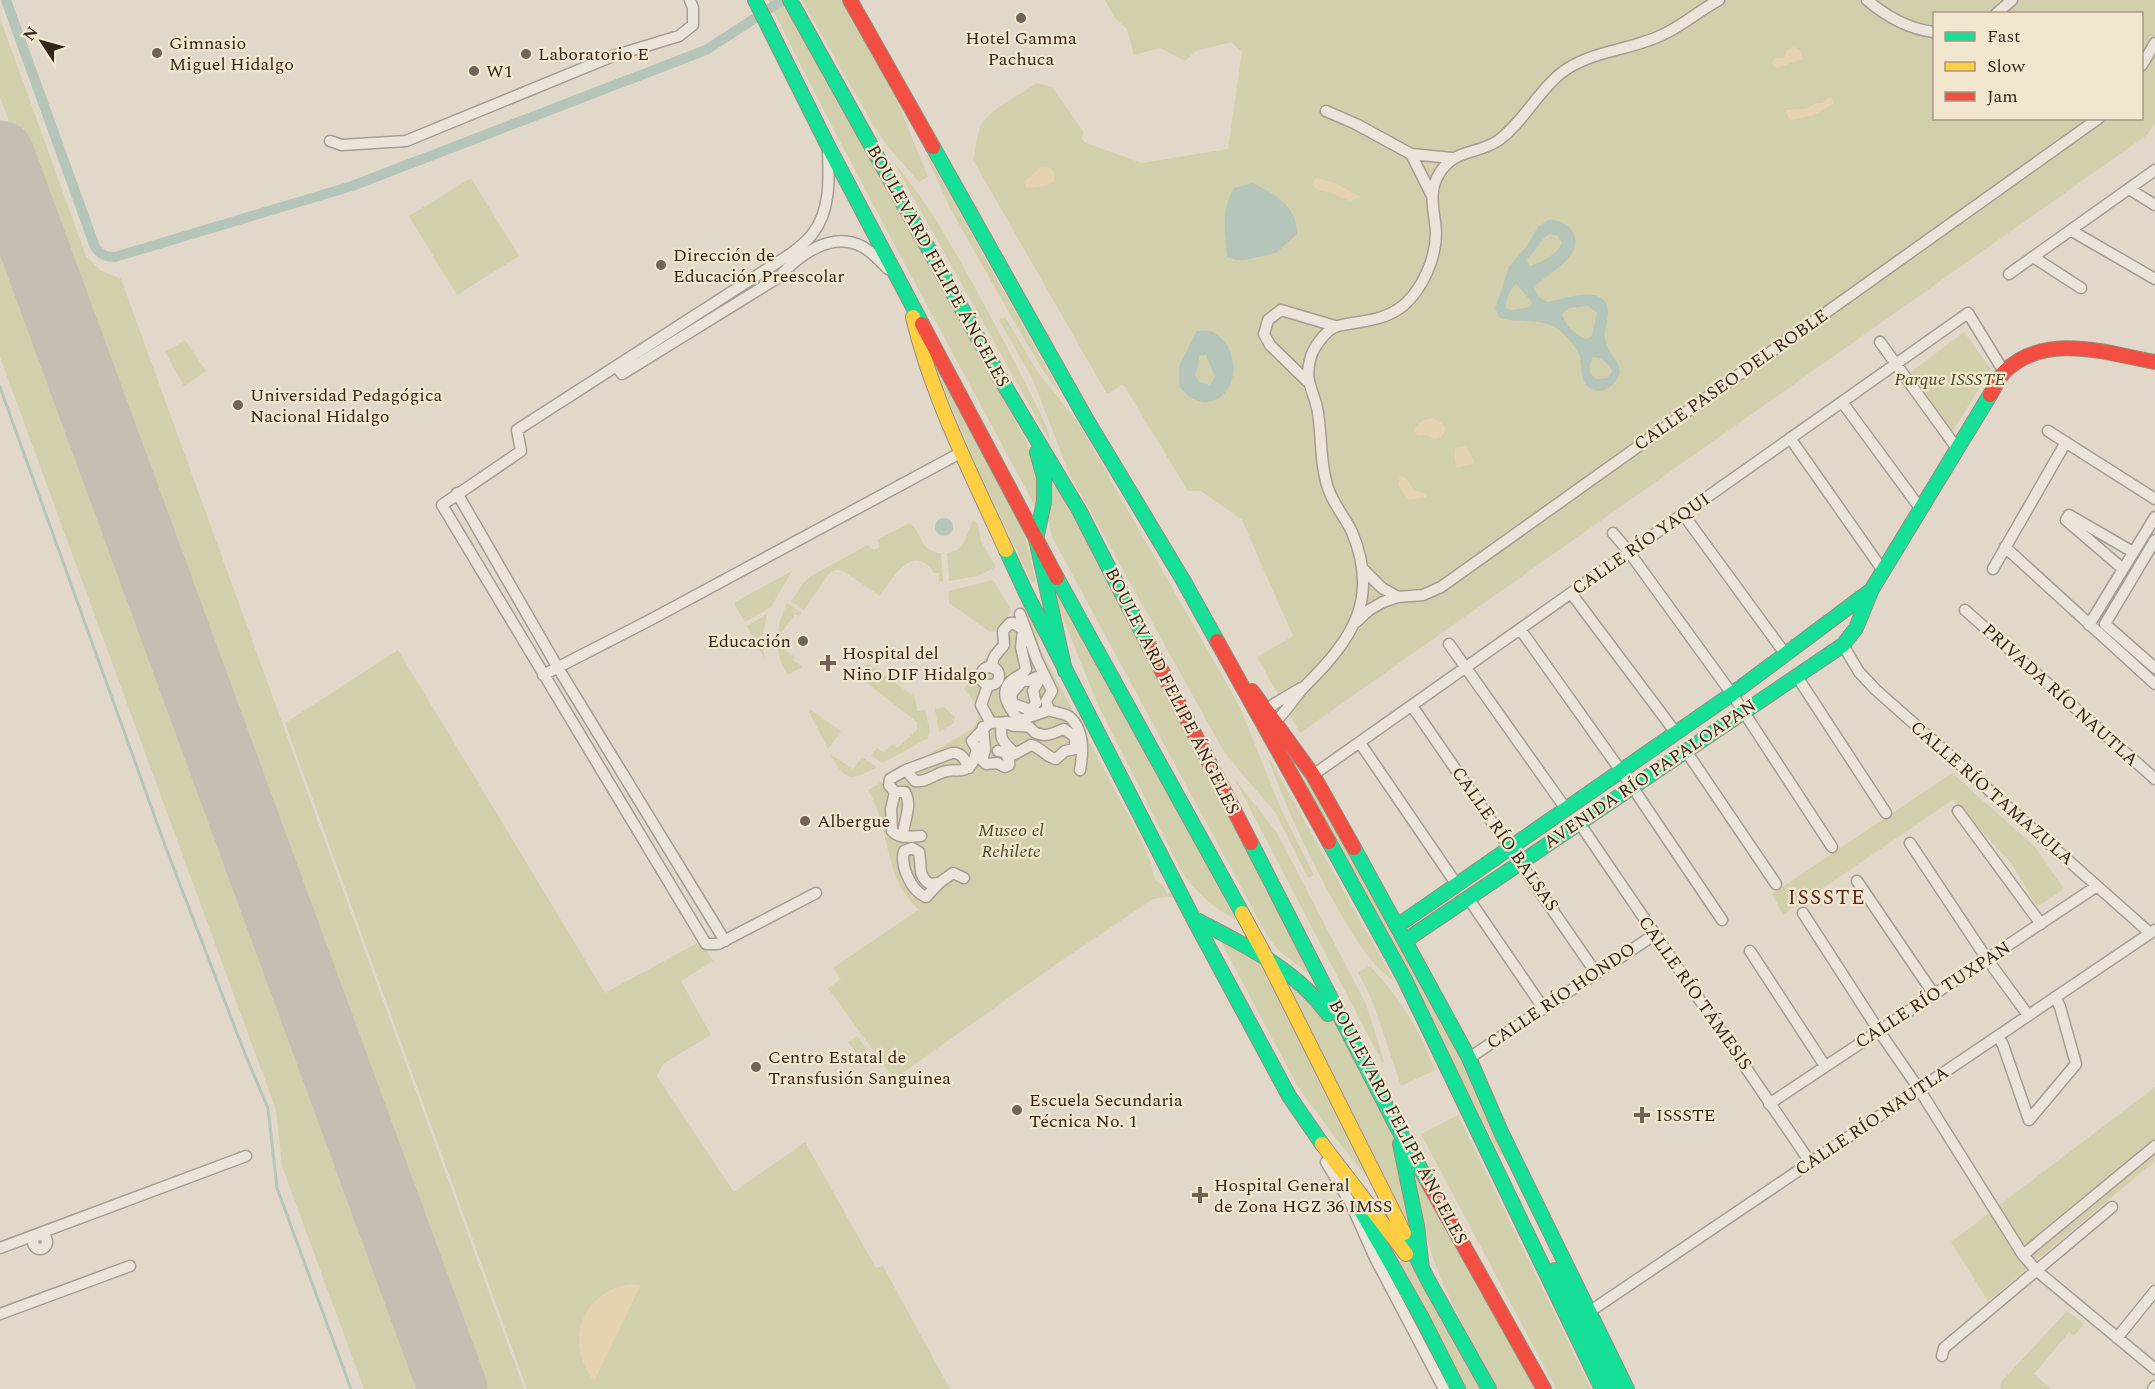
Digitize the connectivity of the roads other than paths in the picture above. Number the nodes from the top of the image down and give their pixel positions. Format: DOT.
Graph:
graph roads {
  1 [pos="690,0"];
  2 [pos="755,0"];
  3 [pos="850,0"];
  4 [pos="1719,0"];
  5 [pos="1867,0"];
  6 [pos="2012,0"];
  7 [pos="791,3"];
  8 [pos="1998,12"];
  9 [pos="1933,32"];
  10 [pos="2155,43"];
  11 [pos="2143,63"];
  12 [pos="1326,111"];
  13 [pos="2096,120"];
  14 [pos="330,141"];
  15 [pos="827,144"];
  16 [pos="1411,154"];
  17 [pos="1452,158"];
  18 [pos="2155,170"];
  19 [pos="2129,189"];
  20 [pos="1431,194"];
  21 [pos="2155,205"];
  22 [pos="2072,231"];
  23 [pos="2033,257"];
  24 [pos="2009,274"];
  25 [pos="899,279"];
  26 [pos="2155,279"];
  27 [pos="2081,288"];
  28 [pos="908,296"];
  29 [pos="1335,327"];
  30 [pos="1880,342"];
  31 [pos="2155,362"];
  32 [pos="1897,363"];
  33 [pos="619,371"];
  34 [pos="2004,372"];
  35 [pos="1307,381"];
  36 [pos="1006,388"];
  37 [pos="1842,402"];
  38 [pos="2048,431"];
  39 [pos="1790,438"];
  40 [pos="2066,442"];
  41 [pos="1956,447"];
  42 [pos="962,452"];
  43 [pos="458,493"];
  44 [pos="2155,499"];
  45 [pos="1920,508"];
  46 [pos="1683,514"];
  47 [pos="2155,517"];
  48 [pos="1613,533"];
  49 [pos="1036,539"];
  50 [pos="2155,540"];
  51 [pos="2005,547"];
  52 [pos="1629,552"];
  53 [pos="2133,552"];
  54 [pos="1993,568"];
  55 [pos="2123,568"];
  56 [pos="1363,569"];
  57 [pos="1884,572"];
  58 [pos="1872,589"];
  59 [pos="1571,593"];
  60 [pos="1398,597"];
  61 [pos="1965,610"];
  62 [pos="1020,614"];
  63 [pos="1356,622"];
  64 [pos="2089,625"];
  65 [pos="1520,629"];
  66 [pos="1449,644"];
  67 [pos="1843,645"];
  68 [pos="1786,655"];
  69 [pos="1466,667"];
  70 [pos="558,668"];
  71 [pos="2155,668"];
  72 [pos="1065,671"];
  73 [pos="543,675"];
  74 [pos="1796,675"];
  75 [pos="2155,684"];
  76 [pos="1732,694"];
  77 [pos="1412,706"];
  78 [pos="1049,710"];
  79 [pos="1743,711"];
  80 [pos="1019,720"];
  81 [pos="1267,720"];
  82 [pos="996,724"];
  83 [pos="1676,733"];
  84 [pos="1360,743"];
  85 [pos="998,751"];
  86 [pos="1686,751"];
  87 [pos="618,765"];
  88 [pos="969,768"];
  89 [pos="906,770"];
  90 [pos="1080,770"];
  91 [pos="1621,771"];
  92 [pos="603,772"];
  93 [pos="1313,775"];
  94 [pos="2155,779"];
  95 [pos="1633,788"];
  96 [pos="895,792"];
  97 [pos="1566,809"];
  98 [pos="1958,811"];
  99 [pos="1886,813"];
  100 [pos="1580,824"];
  101 [pos="912,836"];
  102 [pos="1911,843"];
  103 [pos="1832,847"];
  104 [pos="912,848"];
  105 [pos="1511,848"];
  106 [pos="1520,862"];
  107 [pos="964,878"];
  108 [pos="1857,881"];
  109 [pos="1776,884"];
  110 [pos="1457,885"];
  111 [pos="2097,886"];
  112 [pos="939,887"];
  113 [pos="816,893"];
  114 [pos="1468,898"];
  115 [pos="1803,913"];
  116 [pos="1193,918"];
  117 [pos="1722,920"];
  118 [pos="2041,924"];
  119 [pos="1398,926"];
  120 [pos="2152,932"];
  121 [pos="1654,935"];
  122 [pos="1406,940"];
  123 [pos="725,941"];
  124 [pos="1750,951"];
  125 [pos="1987,959"];
  126 [pos="1268,961"];
  127 [pos="1596,973"];
  128 [pos="1933,993"];
  129 [pos="2055,997"];
  130 [pos="1544,1009"];
  131 [pos="2028,1015"];
  132 [pos="1879,1031"];
  133 [pos="1998,1036"];
  134 [pos="1468,1058"];
  135 [pos="1826,1066"];
  136 [pos="1374,1081"];
  137 [pos="1919,1089"];
  138 [pos="1289,1096"];
  139 [pos="1769,1104"];
  140 [pos="1397,1127"];
  141 [pos="1501,1132"];
  142 [pos="2155,1146"];
  143 [pos="246,1156"];
  144 [pos="1332,1159"];
  145 [pos="1810,1162"];
  146 [pos="2112,1207"];
  147 [pos="1515,1211"];
  148 [pos="1542,1237"];
  149 [pos="0,1248"];
  150 [pos="2023,1255"];
  151 [pos="130,1266"];
  152 [pos="1422,1269"];
  153 [pos="2037,1271"];
  154 [pos="1429,1282"];
  155 [pos="2155,1291"];
  156 [pos="1589,1312"];
  157 [pos="0,1314"];
  158 [pos="2117,1338"];
  159 [pos="1942,1356"];
  160 [pos="2155,1369"];
  161 [pos="1444,1389"];
  162 [pos="1458,1389"];
  163 [pos="1489,1389"];
  164 [pos="1544,1389"];
  165 [pos="1602,1389"];
  166 [pos="1614,1389"];
  167 [pos="1627,1389"];
  1 -- 14 [label="street"];
  2 -- 15 [label="main road"];
  3 -- 81 [label="main road"];
  4 -- 17 [label="street"];
  5 -- 9 [label="street"];
  6 -- 8 [label="street"];
  7 -- 36 [label="main road, BOULEVARD FELIPE ÁNGELES"];
  10 -- 11 [label="street"];
  12 -- 16 [label="street"];
  13 -- 60 [label="street, CALLE PASEO DEL ROBLE"];
  15 -- 25 [label="main road"];
  15 -- 33 [label="street"];
  16 -- 17 [label="street"];
  16 -- 20 [label="street"];
  17 -- 20 [label="street"];
  18 -- 19 [label="street"];
  19 -- 21 [label="street"];
  19 -- 22 [label="street"];
  20 -- 29 [label="street"];
  22 -- 23 [label="street"];
  22 -- 26 [label="street"];
  23 -- 24 [label="street"];
  23 -- 27 [label="street"];
  25 -- 28 [label="main road"];
  25 -- 33 [label="street"];
  28 -- 42 [label="main road"];
  28 -- 49 [label="main road"];
  29 -- 35 [label="street"];
  29 -- 35 [label="street"];
  30 -- 32 [label="street"];
  31 -- 34 [label="main road, AVENIDA RÍO PAPALOAPAN"];
  32 -- 34 [label="street, CALLE RÍO YAQUI"];
  32 -- 37 [label="street, CALLE RÍO YAQUI"];
  32 -- 41 [label="street"];
  33 -- 43 [label="street"];
  34 -- 41 [label="main road, AVENIDA RÍO PAPALOAPAN"];
  35 -- 56 [label="street"];
  36 -- 49 [label="main road"];
  36 -- 136 [label="main road, BOULEVARD FELIPE ÁNGELES"];
  37 -- 39 [label="street, CALLE RÍO YAQUI"];
  37 -- 45 [label="street"];
  38 -- 40 [label="street"];
  39 -- 46 [label="street, CALLE RÍO YAQUI"];
  39 -- 57 [label="street"];
  40 -- 44 [label="street"];
  40 -- 51 [label="street"];
  41 -- 45 [label="main road, AVENIDA RÍO PAPALOAPAN"];
  42 -- 70 [label="street"];
  42 -- 72 [label="main road"];
  43 -- 70 [label="street"];
  43 -- 73 [label="street"];
  45 -- 57 [label="main road, AVENIDA RÍO PAPALOAPAN"];
  46 -- 52 [label="street, CALLE RÍO YAQUI"];
  46 -- 68 [label="street"];
  47 -- 53 [label="street"];
  48 -- 52 [label="street"];
  49 -- 72 [label="main road"];
  49 -- 126 [label="main road"];
  50 -- 71 [label="street"];
  51 -- 54 [label="street"];
  51 -- 64 [label="street"];
  52 -- 59 [label="street, CALLE RÍO YAQUI"];
  52 -- 76 [label="street"];
  53 -- 55 [label="street"];
  53 -- 55 [label="street"];
  55 -- 64 [label="street"];
  56 -- 60 [label="street"];
  56 -- 63 [label="street"];
  57 -- 58 [label="main road, AVENIDA RÍO PAPALOAPAN"];
  58 -- 67 [label="main road, AVENIDA RÍO PAPALOAPAN"];
  58 -- 68 [label="main road, AVENIDA RÍO PAPALOAPAN"];
  59 -- 65 [label="street, CALLE RÍO YAQUI"];
  59 -- 83 [label="street"];
  60 -- 63 [label="street, CALLE PASEO DEL ROBLE"];
  61 -- 94 [label="street, PRIVADA RÍO NAUTLA"];
  62 -- 78 [label="street"];
  63 -- 81 [label="street"];
  64 -- 75 [label="street"];
  65 -- 69 [label="street, CALLE RÍO YAQUI"];
  65 -- 91 [label="street"];
  66 -- 69 [label="street"];
  67 -- 74 [label="main road, AVENIDA RÍO PAPALOAPAN"];
  67 -- 111 [label="street, CALLE RÍO TAMAZULA"];
  68 -- 76 [label="main road, AVENIDA RÍO PAPALOAPAN"];
  69 -- 77 [label="street, CALLE RÍO YAQUI"];
  69 -- 97 [label="street"];
  70 -- 73 [label="street"];
  70 -- 87 [label="street"];
  72 -- 116 [label="main road"];
  73 -- 92 [label="street"];
  74 -- 79 [label="main road, AVENIDA RÍO PAPALOAPAN"];
  74 -- 99 [label="street"];
  76 -- 79 [label="street"];
  76 -- 83 [label="main road, AVENIDA RÍO PAPALOAPAN"];
  77 -- 84 [label="street, CALLE RÍO YAQUI"];
  77 -- 105 [label="street, CALLE RÍO BALSAS"];
  78 -- 80 [label="street"];
  78 -- 90 [label="street"];
  79 -- 86 [label="main road, AVENIDA RÍO PAPALOAPAN"];
  79 -- 103 [label="street"];
  80 -- 82 [label="street"];
  80 -- 82 [label="street"];
  81 -- 93 [label="main road"];
  81 -- 147 [label="main road"];
  82 -- 82 [label="street"];
  82 -- 85 [label="street"];
  82 -- 88 [label="street"];
  83 -- 91 [label="main road, AVENIDA RÍO PAPALOAPAN"];
  84 -- 93 [label="street, CALLE RÍO YAQUI"];
  84 -- 110 [label="street"];
  86 -- 95 [label="main road, AVENIDA RÍO PAPALOAPAN"];
  86 -- 109 [label="street"];
  87 -- 92 [label="street"];
  87 -- 123 [label="street"];
  88 -- 89 [label="street"];
  88 -- 89 [label="street"];
  89 -- 96 [label="street"];
  91 -- 95 [label="street"];
  91 -- 97 [label="main road, AVENIDA RÍO PAPALOAPAN"];
  92 -- 123 [label="street"];
  93 -- 119 [label="main road"];
  95 -- 100 [label="main road, AVENIDA RÍO PAPALOAPAN"];
  95 -- 117 [label="street"];
  96 -- 101 [label="street"];
  96 -- 101 [label="street"];
  97 -- 105 [label="main road, AVENIDA RÍO PAPALOAPAN"];
  98 -- 118 [label="street"];
  100 -- 106 [label="main road, AVENIDA RÍO PAPALOAPAN"];
  100 -- 121 [label="street, CALLE RÍO TÁMESIS"];
  101 -- 104 [label="street"];
  102 -- 125 [label="street"];
  104 -- 112 [label="street"];
  104 -- 112 [label="street"];
  105 -- 106 [label="street, CALLE RÍO BALSAS"];
  105 -- 110 [label="main road, AVENIDA RÍO PAPALOAPAN"];
  106 -- 114 [label="main road, AVENIDA RÍO PAPALOAPAN"];
  106 -- 127 [label="street, CALLE RÍO BALSAS"];
  107 -- 112 [label="street"];
  108 -- 128 [label="street"];
  110 -- 119 [label="main road, AVENIDA RÍO PAPALOAPAN"];
  111 -- 118 [label="street, CALLE RÍO TUXPAN"];
  111 -- 120 [label="street, CALLE RÍO TAMAZULA"];
  113 -- 123 [label="street"];
  114 -- 122 [label="main road, AVENIDA RÍO PAPALOAPAN"];
  114 -- 130 [label="street"];
  115 -- 132 [label="street"];
  116 -- 126 [label="main road"];
  116 -- 138 [label="main road"];
  118 -- 125 [label="street, CALLE RÍO TUXPAN"];
  119 -- 122 [label="main road"];
  120 -- 129 [label="street, CALLE RÍO NAUTLA"];
  121 -- 127 [label="street, CALLE RÍO HONDO"];
  121 -- 139 [label="street, CALLE RÍO TÁMESIS"];
  122 -- 134 [label="main road"];
  124 -- 135 [label="street"];
  125 -- 128 [label="street, CALLE RÍO TUXPAN"];
  125 -- 131 [label="street"];
  126 -- 136 [label="main road"];
  126 -- 152 [label="main road"];
  127 -- 130 [label="street, CALLE RÍO HONDO"];
  128 -- 132 [label="street, CALLE RÍO TUXPAN"];
  129 -- 131 [label="street, CALLE RÍO NAUTLA"];
  129 -- 133 [label="street"];
  130 -- 134 [label="street, CALLE RÍO HONDO"];
  131 -- 133 [label="street, CALLE RÍO NAUTLA"];
  132 -- 135 [label="street, CALLE RÍO TUXPAN"];
  132 -- 137 [label="street"];
  133 -- 137 [label="street, CALLE RÍO NAUTLA"];
  134 -- 141 [label="main road"];
  135 -- 139 [label="street, CALLE RÍO TUXPAN"];
  136 -- 140 [label="main road, BOULEVARD FELIPE ÁNGELES"];
  137 -- 145 [label="street, CALLE RÍO NAUTLA"];
  137 -- 150 [label="street"];
  138 -- 144 [label="main road"];
  138 -- 161 [label="street"];
  139 -- 145 [label="street, CALLE RÍO TÁMESIS"];
  140 -- 152 [label="main road"];
  140 -- 164 [label="main road, BOULEVARD FELIPE ÁNGELES"];
  141 -- 148 [label="main road"];
  141 -- 156 [label="main road"];
  142 -- 150 [label="street"];
  143 -- 149 [label="street"];
  144 -- 154 [label="main road"];
  144 -- 162 [label="main road"];
  145 -- 156 [label="street, CALLE RÍO NAUTLA"];
  146 -- 153 [label="street"];
  147 -- 148 [label="main road"];
  147 -- 165 [label="main road"];
  148 -- 166 [label="main road"];
  150 -- 153 [label="street"];
  151 -- 157 [label="street"];
  152 -- 154 [label="main road"];
  153 -- 158 [label="street"];
  153 -- 159 [label="street"];
  154 -- 163 [label="main road"];
  155 -- 158 [label="street"];
  156 -- 167 [label="main road"];
  158 -- 160 [label="street"];
}
